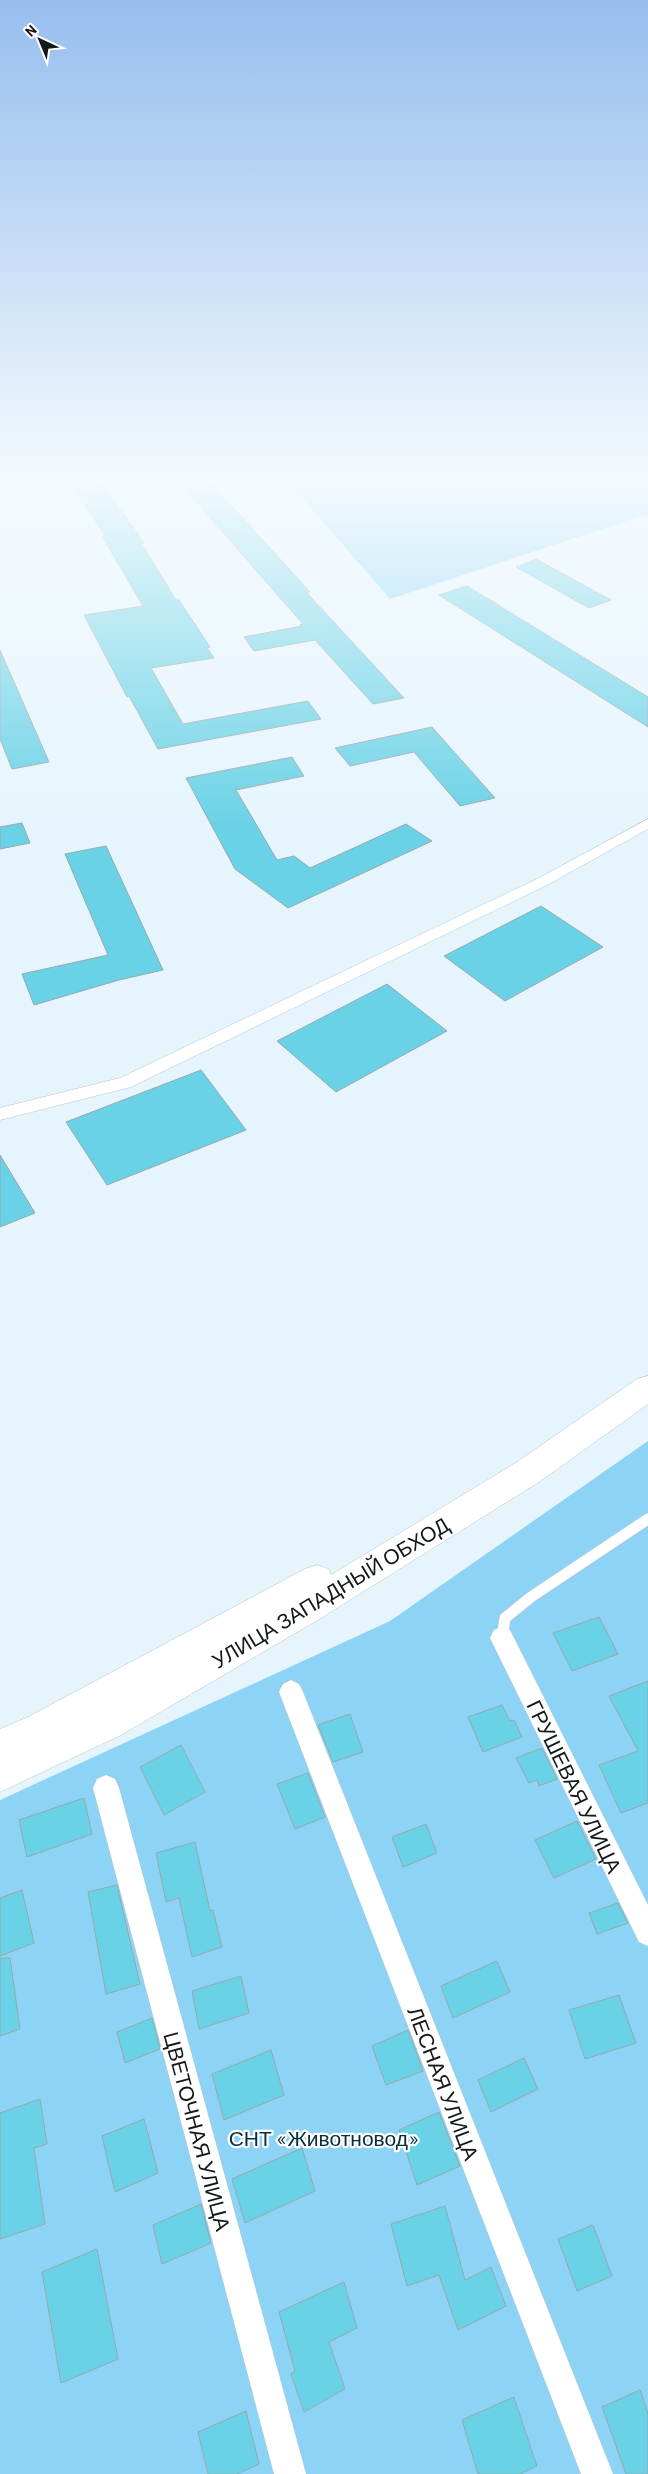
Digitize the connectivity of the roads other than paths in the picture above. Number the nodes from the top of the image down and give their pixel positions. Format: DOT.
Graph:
graph roads {
  1 [pos="648,823"];
  2 [pos="0,1114"];
  3 [pos="648,1371"];
  4 [pos="648,1388"];
  5 [pos="648,1519"];
  6 [pos="502,1638"];
  7 [pos="291,1692"];
  8 [pos="0,1747"];
  9 [pos="0,1774"];
  10 [pos="106,1788"];
  11 [pos="648,1933"];
  12 [pos="290,2474"];
  13 [pos="597,2474"];
  1 -- 2 [label="street"];
  3 -- 8 [label="highway, УЛИЦА ЗАПАДНЫЙ ОБХОД"];
  4 -- 9 [label="highway, УЛИЦА ЗАПАДНЫЙ ОБХОД"];
  5 -- 6 [label="lane"];
  6 -- 11 [label="street, ГРУШЕВАЯ УЛИЦА"];
  7 -- 13 [label="street, ЛЕСНАЯ УЛИЦА"];
  10 -- 12 [label="street, ЦВЕТОЧНАЯ УЛИЦА"];
}
